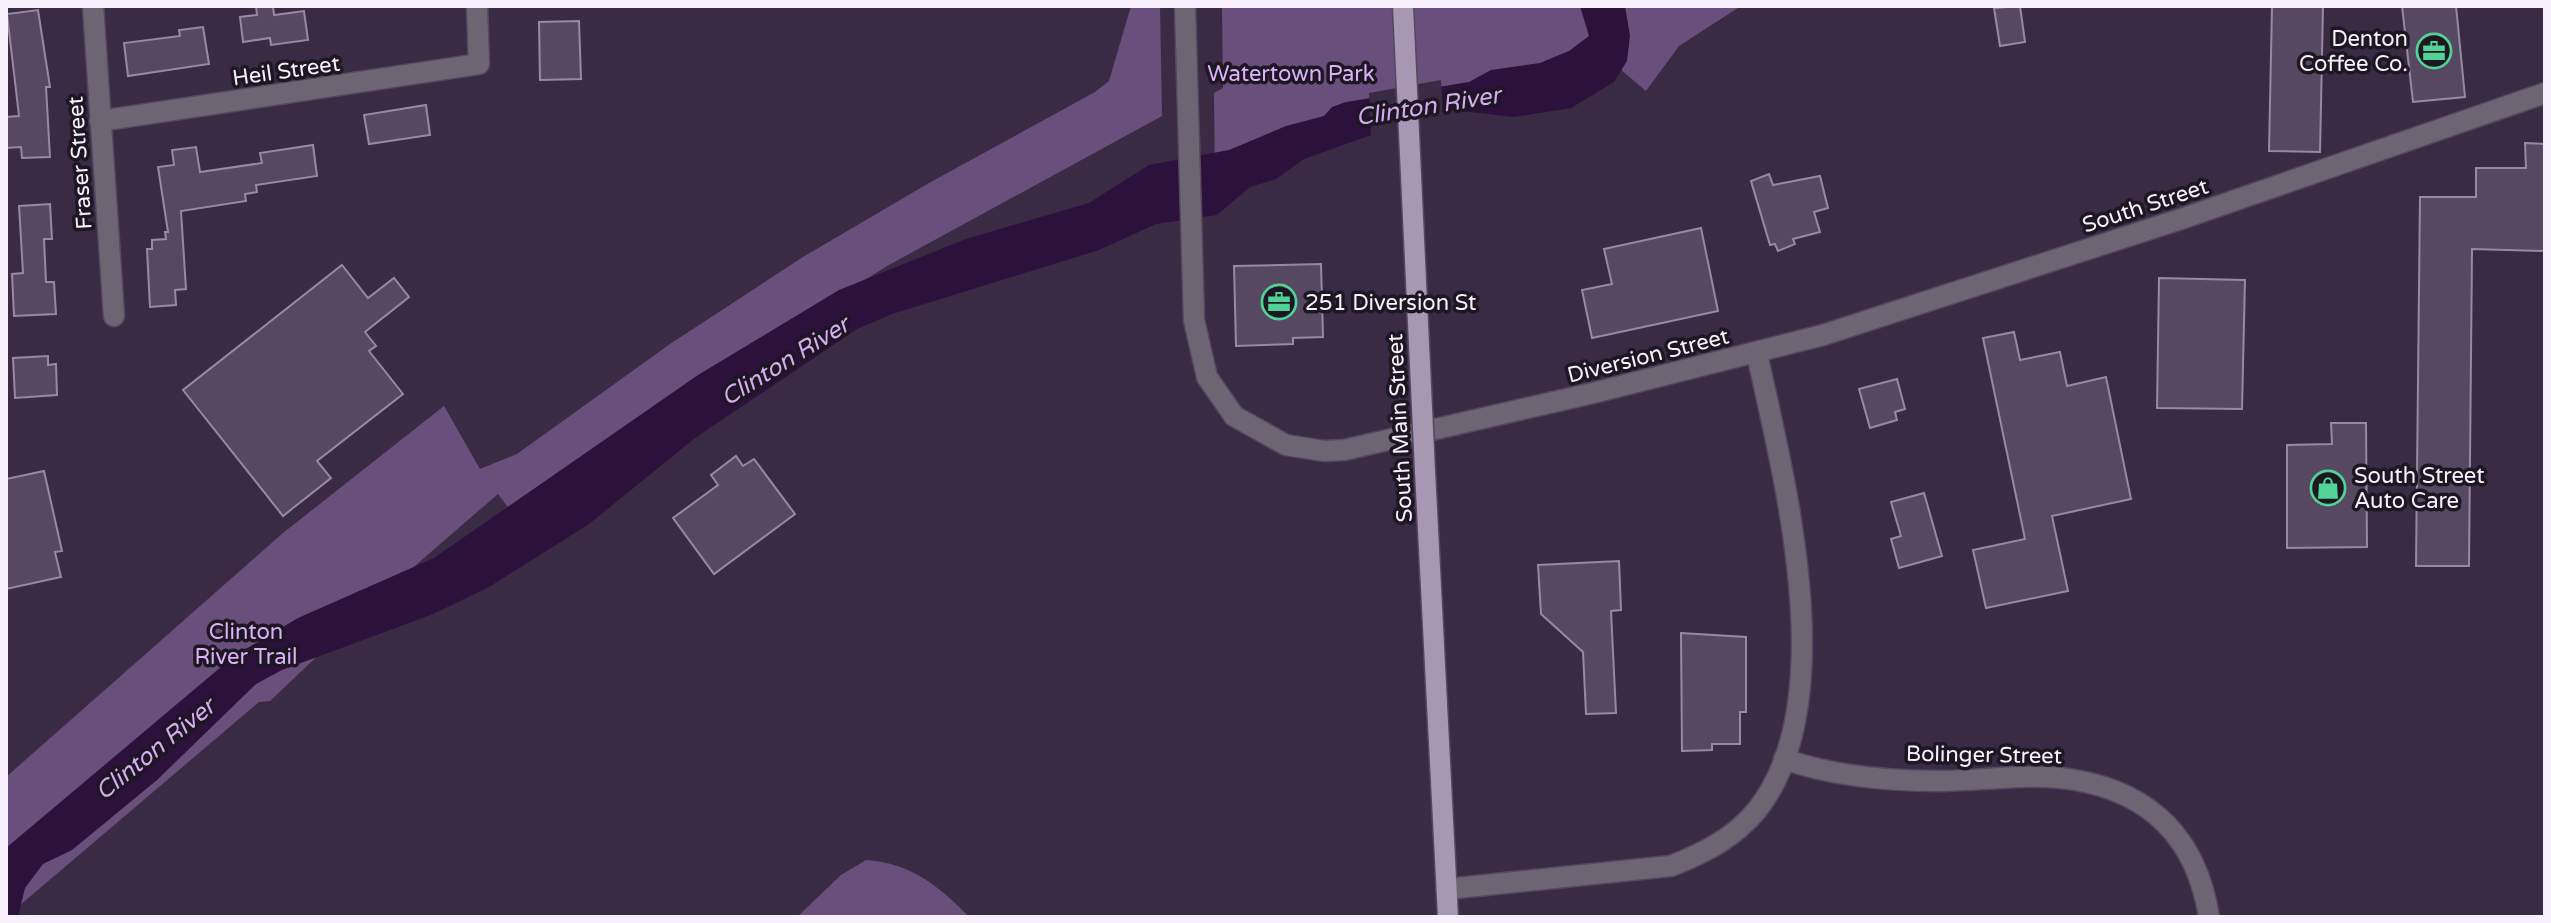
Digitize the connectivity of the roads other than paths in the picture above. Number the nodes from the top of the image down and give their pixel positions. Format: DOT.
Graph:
graph roads {
  1 [pos="93,6"];
  2 [pos="477,6"];
  3 [pos="1185,6"];
  4 [pos="1403,6"];
  5 [pos="2545,93"];
  6 [pos="100,121"];
  7 [pos="114,316"];
  8 [pos="1757,354"];
  9 [pos="1784,759"];
  10 [pos="1447,889"];
  11 [pos="1448,917"];
  12 [pos="2209,917"];
  1 -- 6 [label="street, Fraser Street"];
  2 -- 6 [label="street, Heil Street"];
  3 -- 8 [label="street, Diversion Street"];
  4 -- 10 [label="main road, South Main Street, bridge"];
  5 -- 8 [label="street, South Street"];
  6 -- 7 [label="street, Fraser Street"];
  8 -- 9 [label="street, Diversion Street"];
  9 -- 10 [label="street, Diversion Street"];
  9 -- 12 [label="street, Bolinger Street"];
  10 -- 11 [label="main road, South Main Street"];
}
